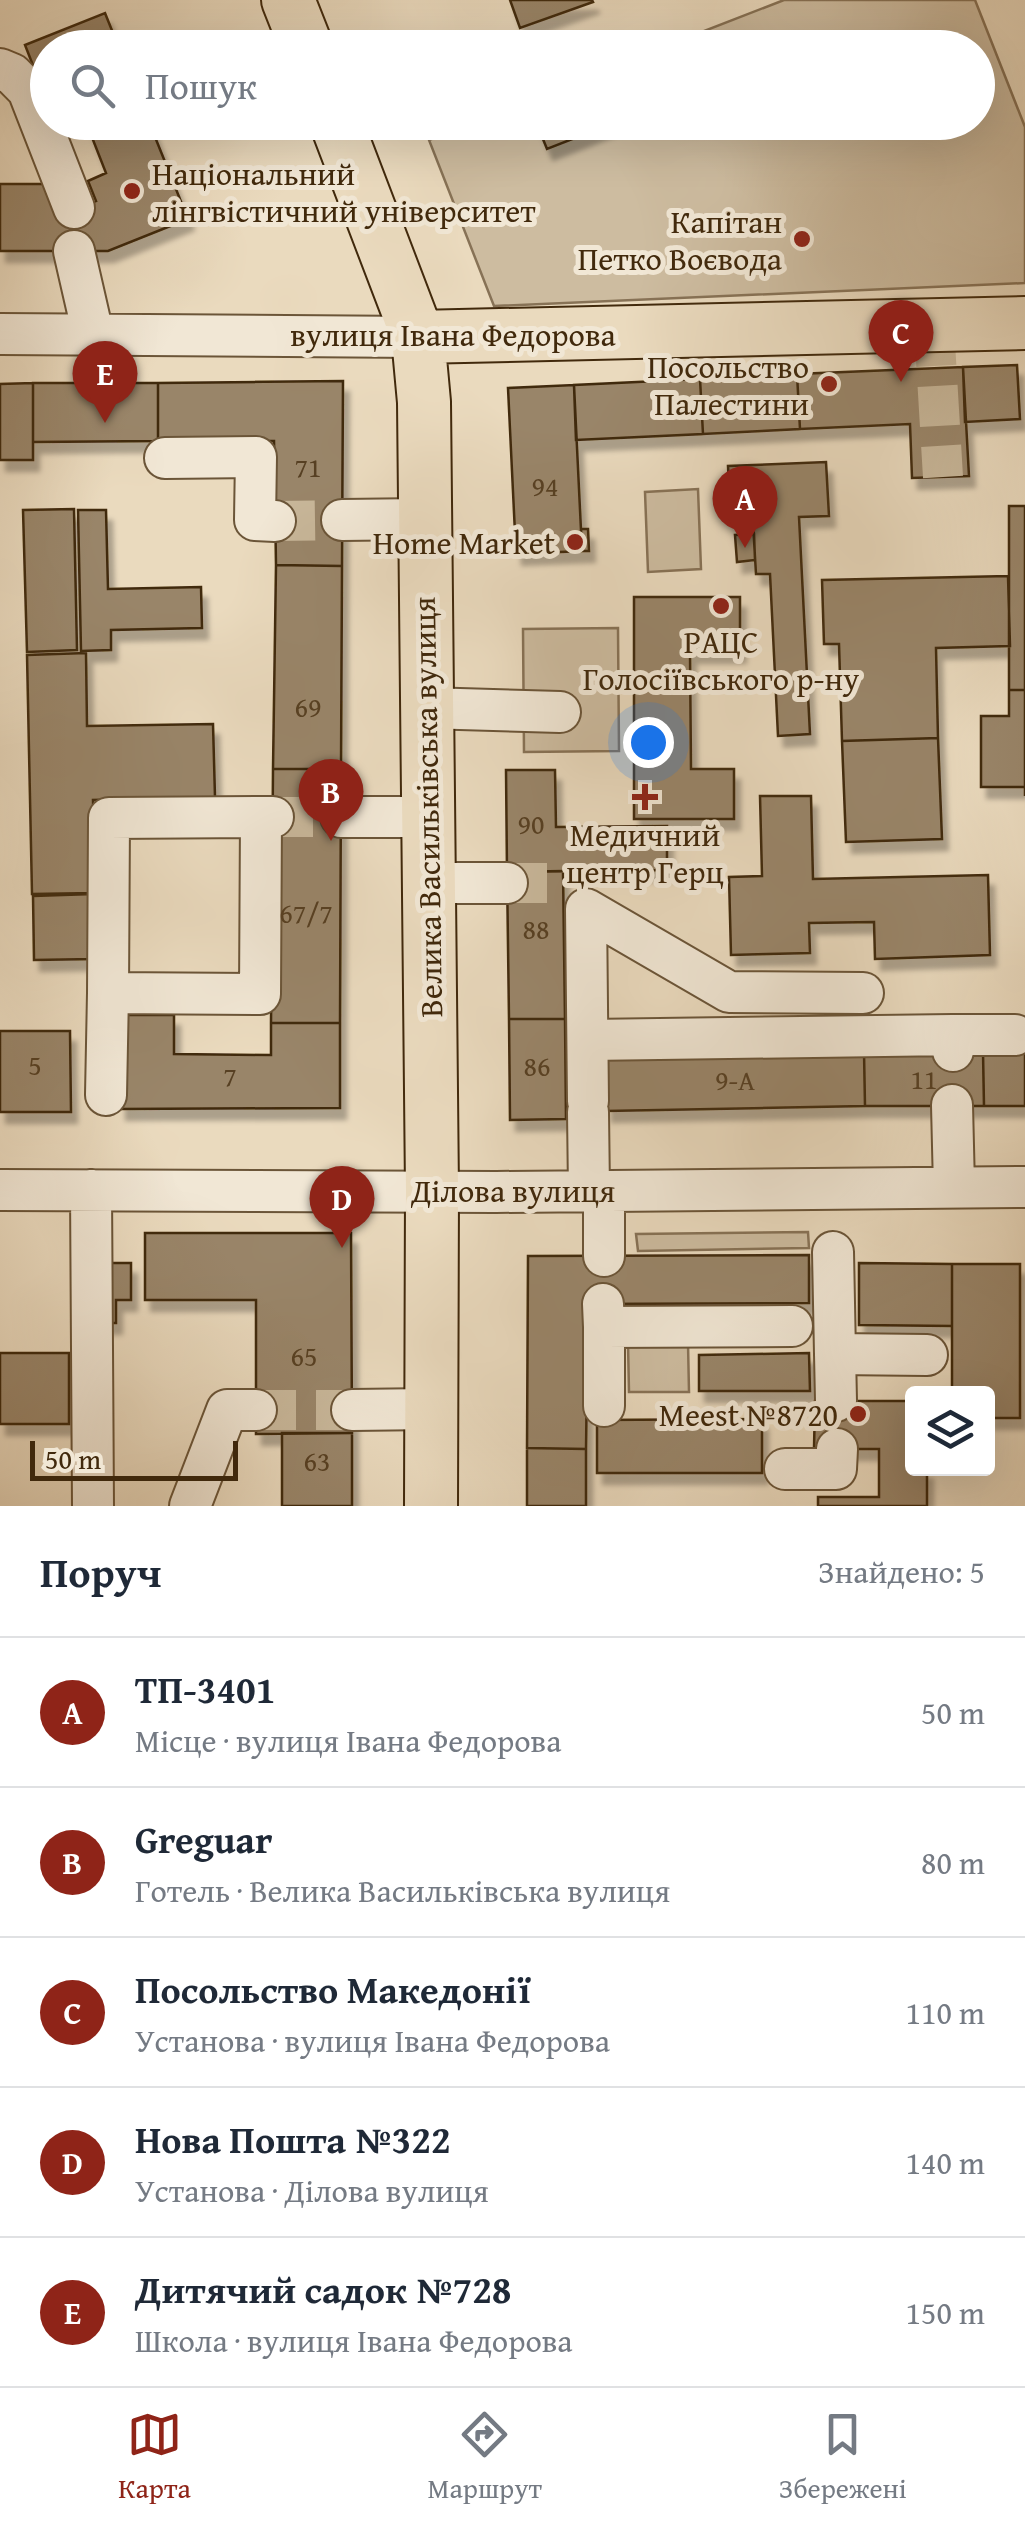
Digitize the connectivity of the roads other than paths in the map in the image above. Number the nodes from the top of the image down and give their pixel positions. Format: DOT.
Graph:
graph roads {
  1 [pos="288,0"];
  2 [pos="299,30"];
  3 [pos="0,69"];
  4 [pos="30,95"];
  5 [pos="47,140"];
  6 [pos="343,140"];
  7 [pos="74,208"];
  8 [pos="74,251"];
  9 [pos="1025,324"];
  10 [pos="0,334"];
  11 [pos="93,334"];
  12 [pos="418,337"];
  13 [pos="165,458"];
  14 [pos="424,519"];
  15 [pos="342,520"];
  16 [pos="275,521"];
  17 [pos="426,708"];
  18 [pos="560,712"];
  19 [pos="340,817"];
  20 [pos="426,817"];
  21 [pos="507,882"];
  22 [pos="428,883"];
  23 [pos="108,992"];
  24 [pos="863,993"];
  25 [pos="1015,1036"];
  26 [pos="589,1040"];
  27 [pos="106,1095"];
  28 [pos="952,1105"];
  29 [pos="1025,1187"];
  30 [pos="954,1188"];
  31 [pos="0,1190"];
  32 [pos="91,1190"];
  33 [pos="432,1190"];
  34 [pos="596,1191"];
  35 [pos="833,1252"];
  36 [pos="604,1256"];
  37 [pos="792,1326"];
  38 [pos="835,1354"];
  39 [pos="928,1354"];
  40 [pos="836,1401"];
  41 [pos="604,1406"];
  42 [pos="256,1410"];
  43 [pos="352,1410"];
  44 [pos="432,1410"];
  45 [pos="837,1448"];
  46 [pos="785,1469"];
  47 [pos="93,1506"];
  48 [pos="190,1506"];
  49 [pos="432,1506"];
  1 -- 2 [label="main road"];
  3 -- 4 [label="street"];
  5 -- 7 [label="street"];
  6 -- 12 [label="main road, Велика Васильківська вулиця"];
  8 -- 11 [label="street"];
  9 -- 12 [label="main road, вулиця Івана Федорова"];
  10 -- 11 [label="street, вулиця Івана Федорова"];
  11 -- 12 [label="street, вулиця Івана Федорова"];
  12 -- 14 [label="main road, Велика Васильківська вулиця"];
  13 -- 16 [label="street"];
  14 -- 15 [label="street"];
  14 -- 17 [label="main road, Велика Васильківська вулиця"];
  17 -- 18 [label="street"];
  17 -- 20 [label="main road, Велика Васильківська вулиця"];
  19 -- 20 [label="street"];
  20 -- 22 [label="main road, Велика Васильківська вулиця"];
  21 -- 22 [label="street"];
  22 -- 33 [label="main road, Велика Васильківська вулиця"];
  23 -- 23 [label="street"];
  23 -- 27 [label="street"];
  24 -- 26 [label="street"];
  25 -- 26 [label="street"];
  26 -- 34 [label="street"];
  28 -- 30 [label="street"];
  29 -- 30 [label="street, Ділова вулиця"];
  30 -- 34 [label="street, Ділова вулиця"];
  31 -- 32 [label="street, Ділова вулиця"];
  32 -- 33 [label="street, Ділова вулиця"];
  32 -- 47 [label="street"];
  33 -- 34 [label="street, Ділова вулиця"];
  33 -- 44 [label="main road, Велика Васильківська вулиця"];
  34 -- 36 [label="street"];
  35 -- 38 [label="street"];
  37 -- 41 [label="street"];
  38 -- 39 [label="street"];
  38 -- 40 [label="street"];
  42 -- 48 [label="street"];
  43 -- 44 [label="street"];
  44 -- 49 [label="main road, Велика Васильківська вулиця"];
  45 -- 46 [label="street"];
}
